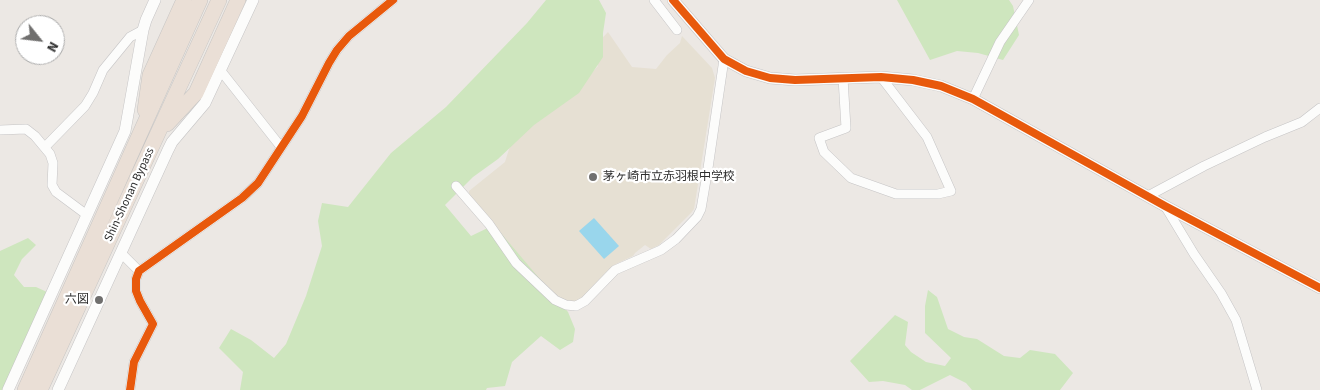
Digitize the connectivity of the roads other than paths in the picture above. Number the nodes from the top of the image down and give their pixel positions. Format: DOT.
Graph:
graph roads {
  1 [pos="155,0"];
  2 [pos="184,0"];
  3 [pos="200,0"];
  4 [pos="219,0"];
  5 [pos="238,0"];
  6 [pos="253,0"];
  7 [pos="393,0"];
  8 [pos="654,0"];
  9 [pos="673,0"];
  10 [pos="1028,0"];
  11 [pos="143,30"];
  12 [pos="677,30"];
  13 [pos="724,59"];
  14 [pos="221,71"];
  15 [pos="881,77"];
  16 [pos="843,78"];
  17 [pos="973,99"];
  18 [pos="1320,108"];
  19 [pos="143,126"];
  20 [pos="0,130"];
  21 [pos="159,133"];
  22 [pos="46,146"];
  23 [pos="281,147"];
  24 [pos="456,186"];
  25 [pos="1148,196"];
  26 [pos="1165,206"];
  27 [pos="87,215"];
  28 [pos="121,253"];
  29 [pos="140,271"];
  30 [pos="1320,288"];
  31 [pos="8,390"];
  32 [pos="25,390"];
  33 [pos="40,390"];
  34 [pos="58,390"];
  35 [pos="130,390"];
  36 [pos="1258,390"];
  1 -- 11 [label="street"];
  2 -- 19 [label="highway"];
  3 -- 19 [label="highway, Shin-Shonan Bypass"];
  4 -- 21 [label="highway, Shin-Shonan Bypass"];
  5 -- 21 [label="highway"];
  6 -- 14 [label="street"];
  7 -- 23 [label="street"];
  8 -- 12 [label="street"];
  9 -- 13 [label="street"];
  10 -- 17 [label="street"];
  11 -- 22 [label="street"];
  11 -- 27 [label="street"];
  13 -- 16 [label="street"];
  13 -- 24 [label="street"];
  14 -- 23 [label="street"];
  14 -- 28 [label="street"];
  15 -- 16 [label="street"];
  15 -- 16 [label="street"];
  15 -- 17 [label="street"];
  17 -- 25 [label="street"];
  18 -- 25 [label="street"];
  19 -- 32 [label="highway, Shin-Shonan Bypass"];
  20 -- 22 [label="street"];
  21 -- 33 [label="highway, Shin-Shonan Bypass"];
  22 -- 27 [label="street"];
  23 -- 29 [label="street"];
  25 -- 26 [label="street"];
  26 -- 30 [label="street"];
  26 -- 36 [label="street"];
  27 -- 31 [label="street"];
  28 -- 29 [label="street"];
  28 -- 34 [label="street"];
  29 -- 35 [label="street"];
}
